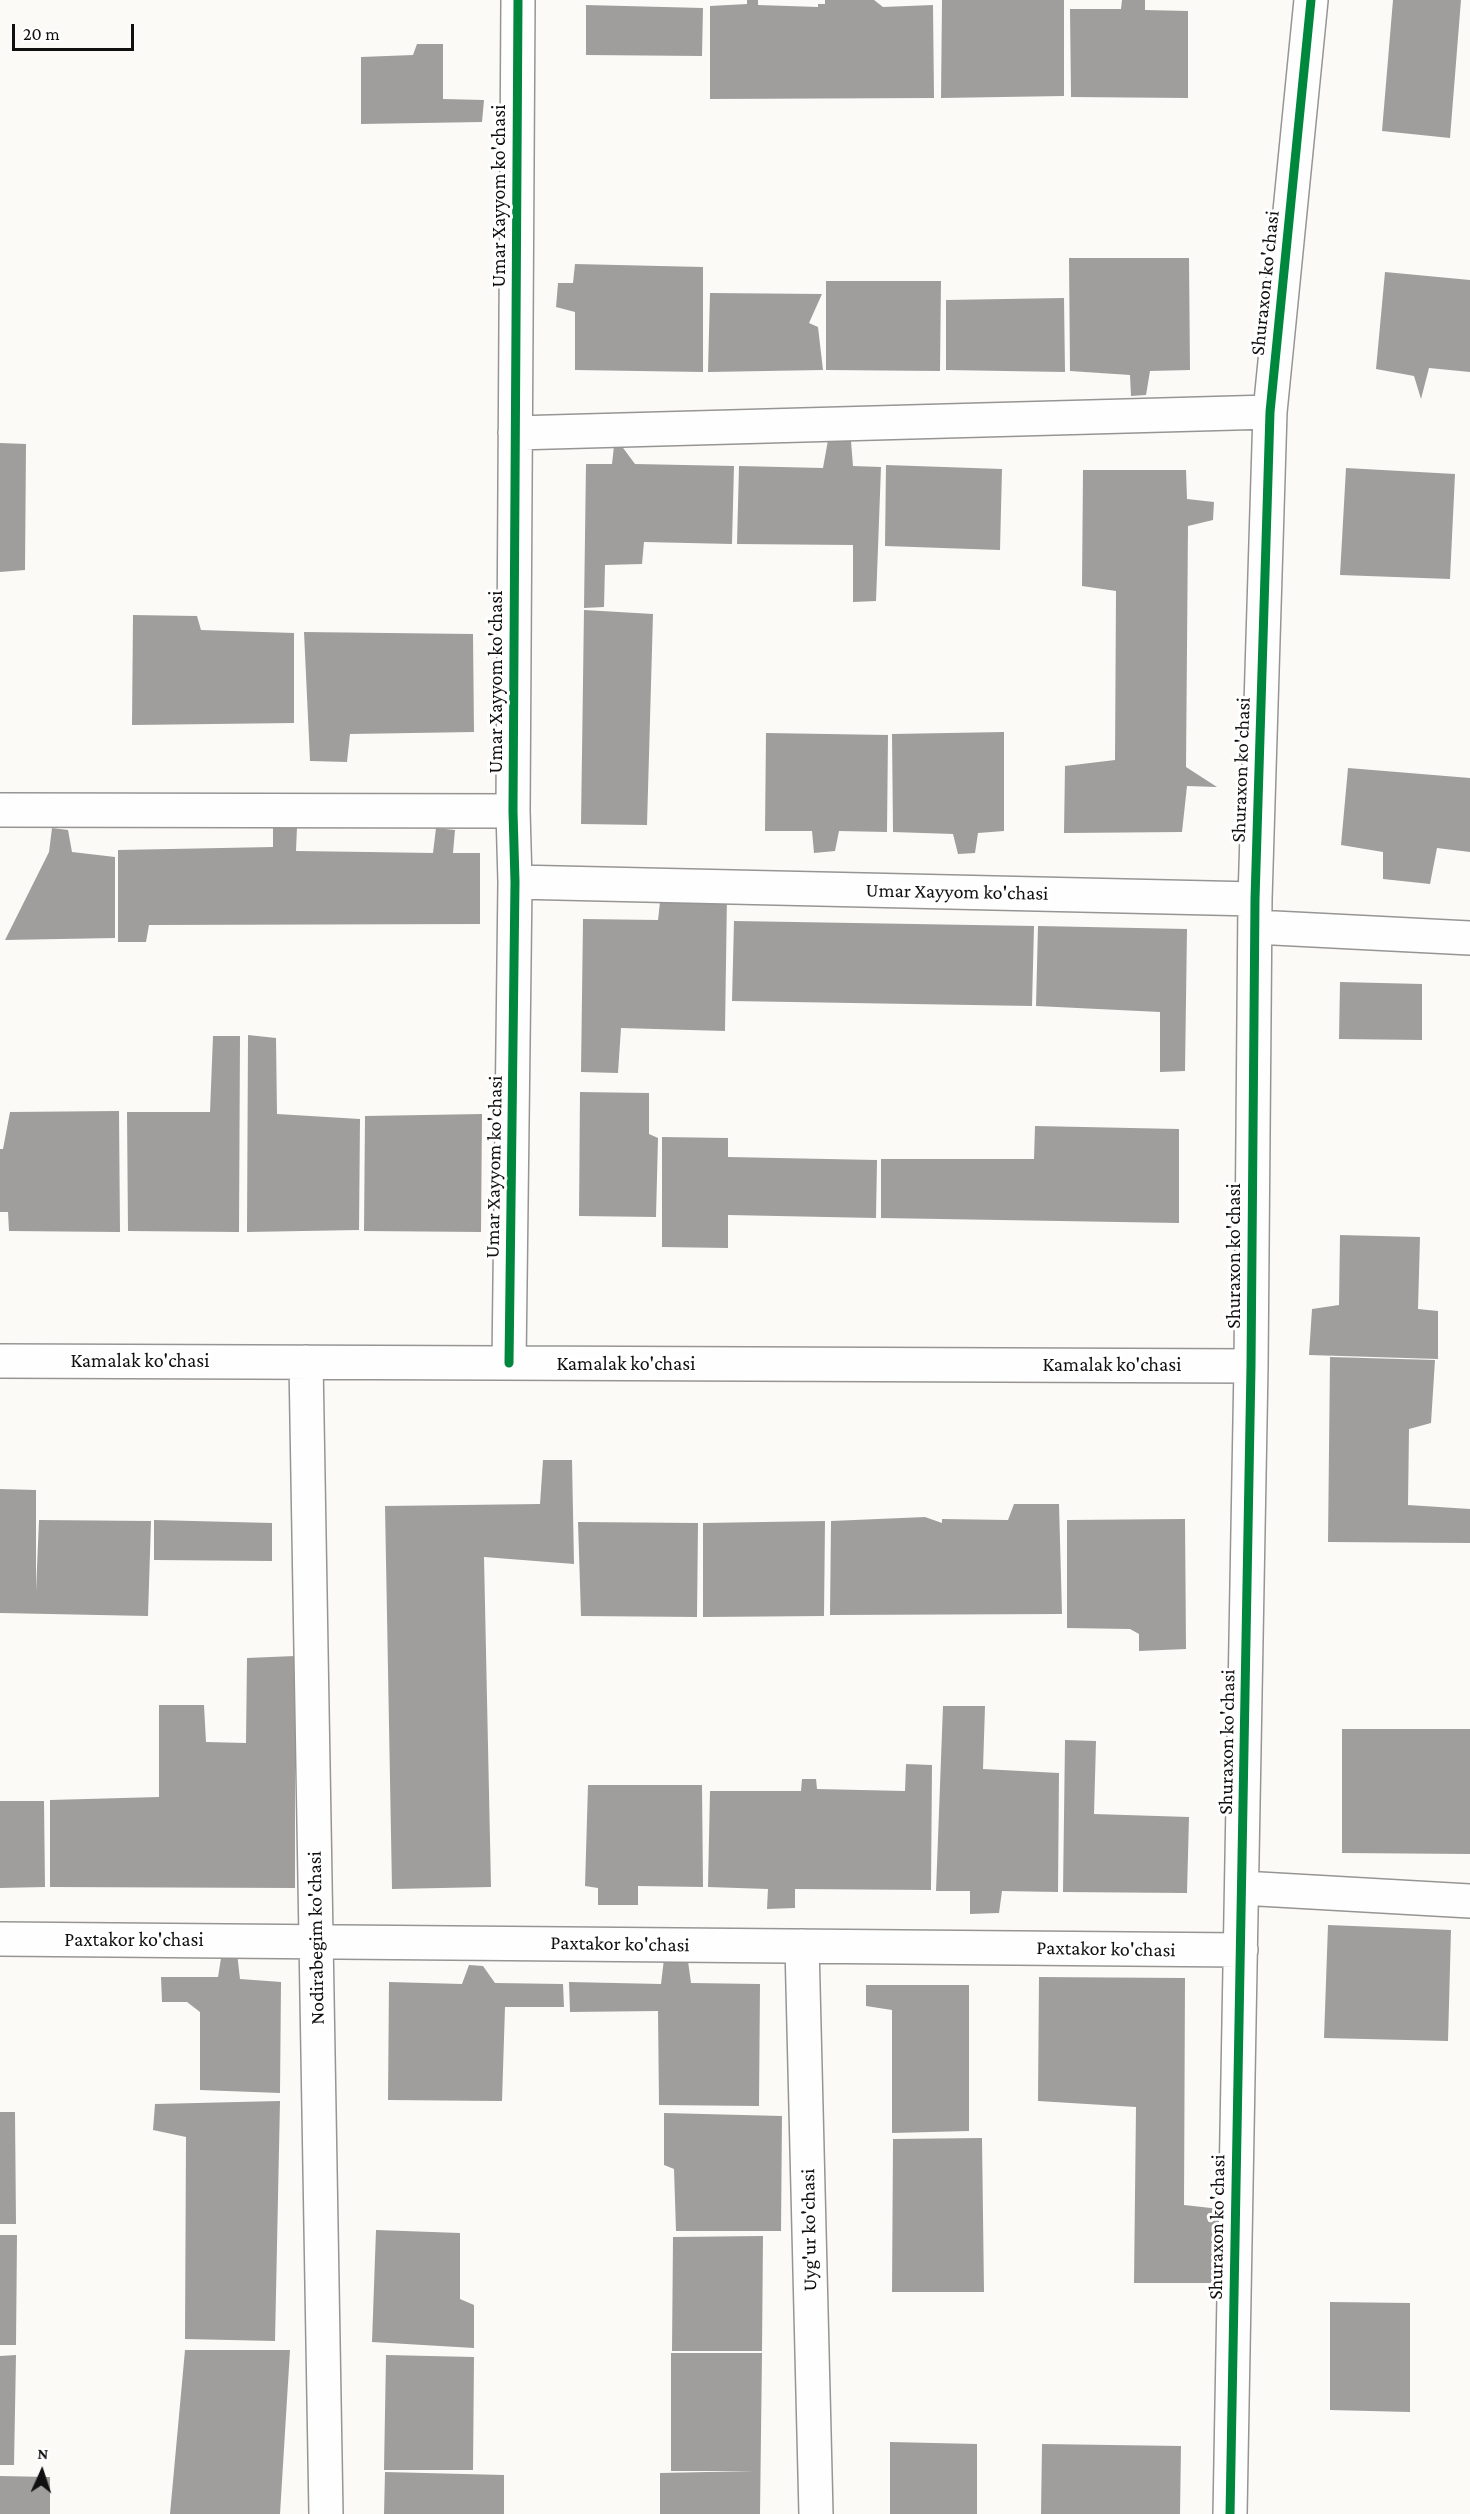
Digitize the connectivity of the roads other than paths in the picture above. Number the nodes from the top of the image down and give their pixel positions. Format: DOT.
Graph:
graph roads {
  1 [pos="518,0"];
  2 [pos="1311,0"];
  3 [pos="1270,412"];
  4 [pos="515,433"];
  5 [pos="0,810"];
  6 [pos="513,811"];
  7 [pos="515,882"];
  8 [pos="1255,913"];
  9 [pos="1470,938"];
  10 [pos="0,1361"];
  11 [pos="306,1362"];
  12 [pos="509,1363"];
  13 [pos="1251,1366"];
  14 [pos="1242,1888"];
  15 [pos="1470,1901"];
  16 [pos="0,1940"];
  17 [pos="316,1940"];
  18 [pos="802,1946"];
  19 [pos="1241,1950"];
  20 [pos="326,2514"];
  21 [pos="816,2514"];
  22 [pos="1230,2514"];
  1 -- 4 [label="street, Umar Xayyom ko'chasi"];
  2 -- 3 [label="street, Shuraxon ko'chasi"];
  3 -- 4 [label="street"];
  3 -- 8 [label="street, Shuraxon ko'chasi"];
  4 -- 6 [label="street, Umar Xayyom ko'chasi"];
  5 -- 6 [label="street"];
  6 -- 7 [label="street, Umar Xayyom ko'chasi"];
  7 -- 8 [label="street, Umar Xayyom ko'chasi"];
  7 -- 12 [label="street, Umar Xayyom ko'chasi"];
  8 -- 9 [label="street, Umar Xayyom ko'chasi"];
  8 -- 13 [label="street, Shuraxon ko'chasi"];
  10 -- 11 [label="street, Kamalak ko'chasi"];
  11 -- 12 [label="street, Kamalak ko'chasi"];
  11 -- 17 [label="street, Nodirabegim ko'chasi"];
  12 -- 13 [label="street, Kamalak ko'chasi"];
  13 -- 14 [label="street, Shuraxon ko'chasi"];
  14 -- 15 [label="street"];
  14 -- 19 [label="street, Shuraxon ko'chasi"];
  16 -- 17 [label="street, Paxtakor ko'chasi"];
  17 -- 18 [label="street, Paxtakor ko'chasi"];
  17 -- 20 [label="street, Nodirabegim ko'chasi"];
  18 -- 19 [label="street, Paxtakor ko'chasi"];
  18 -- 21 [label="street, Uyg'ur ko'chasi"];
  19 -- 22 [label="street, Shuraxon ko'chasi"];
}
